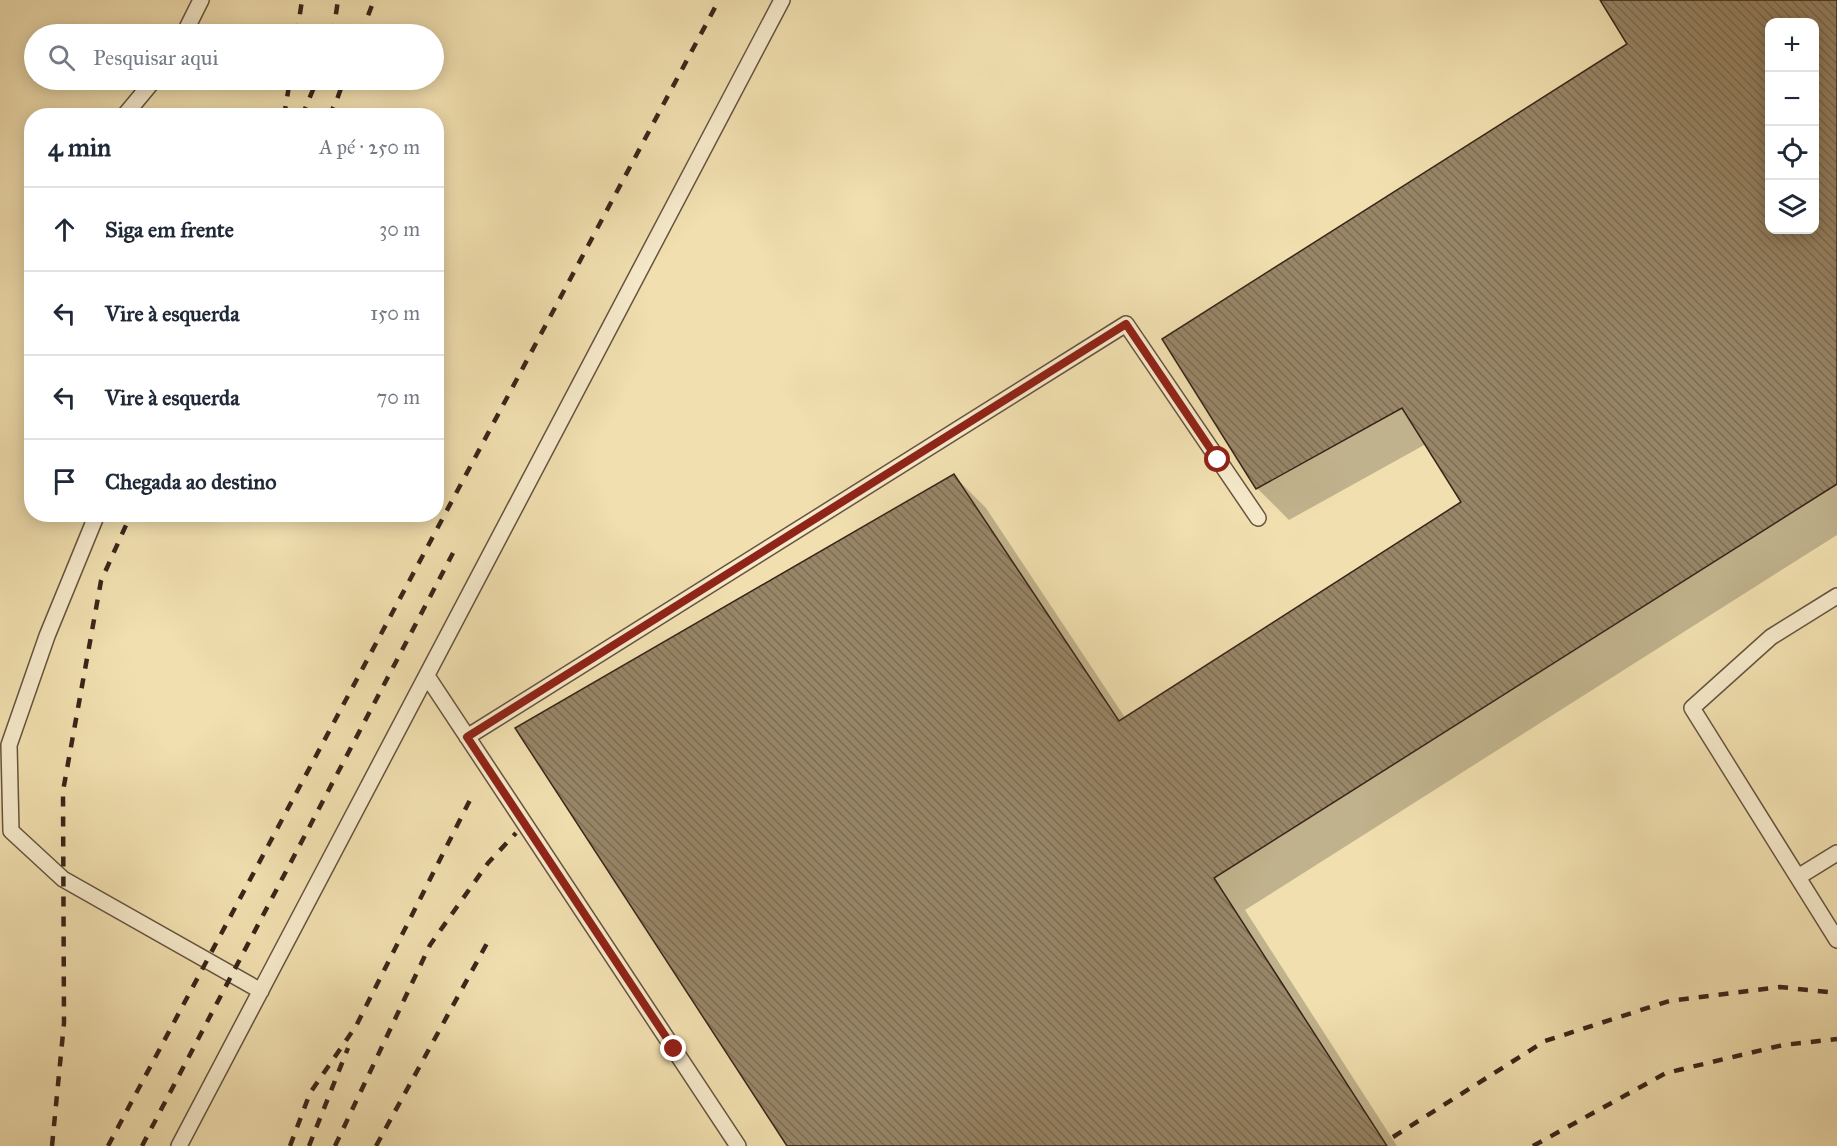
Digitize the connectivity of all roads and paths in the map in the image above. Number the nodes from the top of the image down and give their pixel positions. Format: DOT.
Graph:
graph roads {
  1 [pos="201,0"];
  2 [pos="782,0"];
  3 [pos="189,24"];
  4 [pos="146,90"];
  5 [pos="131,108"];
  6 [pos="1258,518"];
  7 [pos="94,522"];
  8 [pos="1837,596"];
  9 [pos="427,676"];
  10 [pos="467,737"];
  11 [pos="1837,853"];
  12 [pos="1798,877"];
  13 [pos="1837,940"];
  14 [pos="261,991"];
  15 [pos="179,1146"];
  16 [pos="738,1146"];
  1 -- 3 [label="lane"];
  2 -- 9 [label="lane"];
  4 -- 5 [label="lane"];
  6 -- 10 [label="lane"];
  7 -- 14 [label="lane"];
  8 -- 12 [label="lane"];
  9 -- 10 [label="lane"];
  9 -- 14 [label="lane"];
  10 -- 16 [label="lane"];
  11 -- 12 [label="lane"];
  12 -- 13 [label="lane"];
  14 -- 15 [label="lane"];
}
